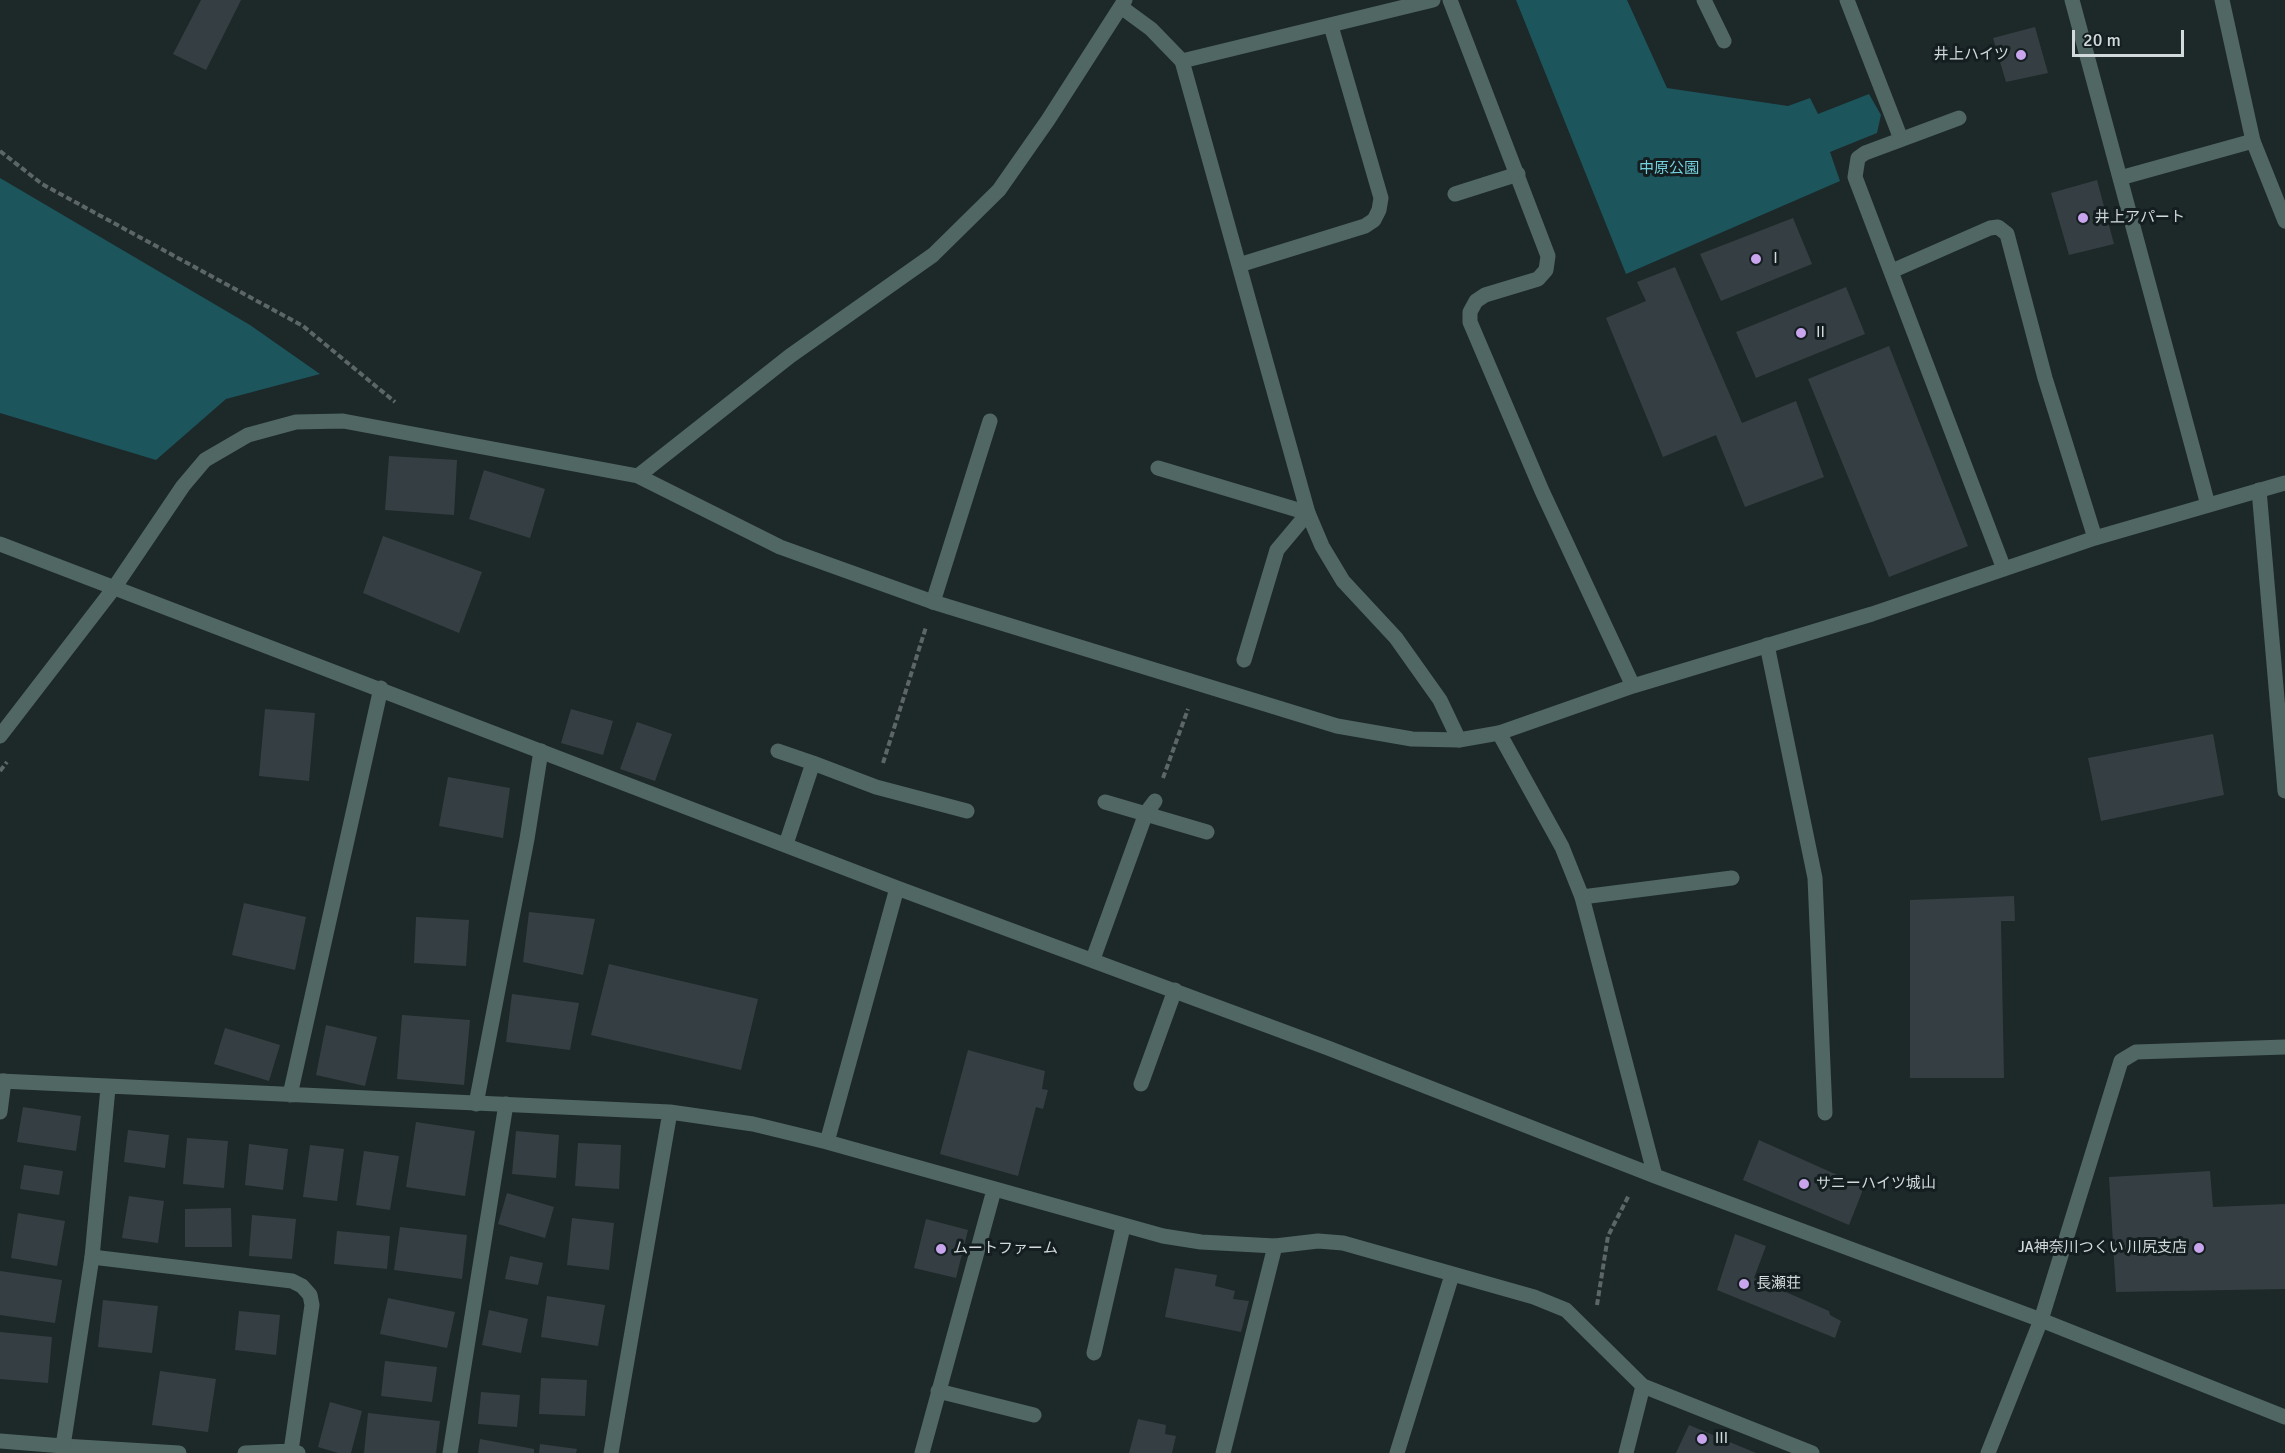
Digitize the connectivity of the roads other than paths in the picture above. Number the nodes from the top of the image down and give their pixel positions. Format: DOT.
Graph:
graph roads {
  1 [pos="1433,0"];
  2 [pos="1450,0"];
  3 [pos="1704,0"];
  4 [pos="1847,0"];
  5 [pos="2072,0"];
  6 [pos="2222,0"];
  7 [pos="1123,3"];
  8 [pos="1331,26"];
  9 [pos="1724,41"];
  10 [pos="1182,61"];
  11 [pos="1959,118"];
  12 [pos="1901,139"];
  13 [pos="2253,141"];
  14 [pos="1518,174"];
  15 [pos="2120,178"];
  16 [pos="1455,194"];
  17 [pos="2285,221"];
  18 [pos="1239,265"];
  19 [pos="1892,271"];
  20 [pos="990,421"];
  21 [pos="1158,468"];
  22 [pos="638,476"];
  23 [pos="2285,483"];
  24 [pos="2259,490"];
  25 [pos="2208,505"];
  26 [pos="1308,513"];
  27 [pos="2095,538"];
  28 [pos="0,544"];
  29 [pos="2004,569"];
  30 [pos="114,588"];
  31 [pos="933,602"];
  32 [pos="1767,645"];
  33 [pos="1244,660"];
  34 [pos="1633,686"];
  35 [pos="381,688"];
  36 [pos="1499,733"];
  37 [pos="0,736"];
  38 [pos="1459,740"];
  39 [pos="541,751"];
  40 [pos="778,751"];
  41 [pos="813,763"];
  42 [pos="2285,791"];
  43 [pos="1105,802"];
  44 [pos="1151,807"];
  45 [pos="967,811"];
  46 [pos="1207,832"];
  47 [pos="786,844"];
  48 [pos="1732,878"];
  49 [pos="897,888"];
  50 [pos="1582,897"];
  51 [pos="1093,959"];
  52 [pos="1175,990"];
  53 [pos="2285,1047"];
  54 [pos="2,1081"];
  55 [pos="1141,1084"];
  56 [pos="108,1088"];
  57 [pos="290,1095"];
  58 [pos="476,1104"];
  59 [pos="506,1104"];
  60 [pos="0,1112"];
  61 [pos="670,1112"];
  62 [pos="1825,1113"];
  63 [pos="827,1142"];
  64 [pos="1655,1176"];
  65 [pos="994,1190"];
  66 [pos="1123,1227"];
  67 [pos="1275,1246"];
  68 [pos="92,1257"];
  69 [pos="1452,1275"];
  70 [pos="2041,1320"];
  71 [pos="1094,1353"];
  72 [pos="1643,1386"];
  73 [pos="938,1391"];
  74 [pos="1034,1415"];
  75 [pos="2285,1417"];
  76 [pos="0,1441"];
  77 [pos="63,1446"];
  78 [pos="295,1452"];
  79 [pos="179,1453"];
  80 [pos="245,1453"];
  81 [pos="450,1453"];
  82 [pos="611,1453"];
  83 [pos="922,1453"];
  84 [pos="1223,1453"];
  85 [pos="1397,1453"];
  86 [pos="1626,1453"];
  87 [pos="1812,1453"];
  88 [pos="1988,1453"];
  1 -- 8 [label="street"];
  2 -- 14 [label="street"];
  3 -- 9 [label="street"];
  4 -- 12 [label="street"];
  5 -- 15 [label="street"];
  6 -- 13 [label="street"];
  7 -- 10 [label="street"];
  7 -- 22 [label="street"];
  8 -- 10 [label="street"];
  8 -- 18 [label="street"];
  10 -- 18 [label="street"];
  11 -- 12 [label="street"];
  12 -- 19 [label="street"];
  13 -- 15 [label="street"];
  13 -- 17 [label="street"];
  14 -- 16 [label="street"];
  14 -- 34 [label="street"];
  15 -- 25 [label="street"];
  18 -- 26 [label="street"];
  19 -- 27 [label="street"];
  19 -- 29 [label="street"];
  20 -- 31 [label="street"];
  21 -- 26 [label="street"];
  22 -- 30 [label="street"];
  22 -- 31 [label="street"];
  23 -- 24 [label="street"];
  24 -- 25 [label="street"];
  24 -- 42 [label="street"];
  25 -- 27 [label="street"];
  26 -- 33 [label="street"];
  26 -- 38 [label="street"];
  27 -- 29 [label="street"];
  28 -- 30 [label="street"];
  29 -- 32 [label="street"];
  30 -- 35 [label="street"];
  30 -- 37 [label="street"];
  31 -- 38 [label="street"];
  32 -- 34 [label="street"];
  32 -- 62 [label="street"];
  34 -- 36 [label="street"];
  35 -- 39 [label="street"];
  35 -- 57 [label="street"];
  36 -- 38 [label="street"];
  36 -- 50 [label="street"];
  39 -- 47 [label="street"];
  39 -- 58 [label="street"];
  40 -- 41 [label="street"];
  41 -- 45 [label="street"];
  41 -- 47 [label="street"];
  43 -- 44 [label="street"];
  44 -- 46 [label="street"];
  44 -- 51 [label="street"];
  47 -- 49 [label="street"];
  48 -- 50 [label="street"];
  49 -- 51 [label="street"];
  49 -- 63 [label="street"];
  50 -- 64 [label="street"];
  51 -- 52 [label="street"];
  52 -- 55 [label="street"];
  52 -- 64 [label="street"];
  53 -- 70 [label="street"];
  54 -- 56 [label="street"];
  54 -- 60 [label="street"];
  56 -- 57 [label="street"];
  56 -- 68 [label="street"];
  57 -- 58 [label="street"];
  58 -- 59 [label="street"];
  59 -- 61 [label="street"];
  59 -- 81 [label="street"];
  61 -- 63 [label="street"];
  61 -- 82 [label="street"];
  63 -- 65 [label="street"];
  64 -- 70 [label="street"];
  65 -- 66 [label="street"];
  65 -- 73 [label="street"];
  66 -- 67 [label="street"];
  66 -- 71 [label="street"];
  67 -- 69 [label="street"];
  67 -- 84 [label="street"];
  68 -- 77 [label="street"];
  68 -- 78 [label="street"];
  69 -- 72 [label="street"];
  69 -- 85 [label="street"];
  70 -- 75 [label="street"];
  70 -- 88 [label="street"];
  72 -- 86 [label="street"];
  72 -- 87 [label="street"];
  73 -- 74 [label="street"];
  73 -- 83 [label="street"];
  76 -- 77 [label="street"];
  77 -- 79 [label="street"];
  78 -- 80 [label="street"];
}
